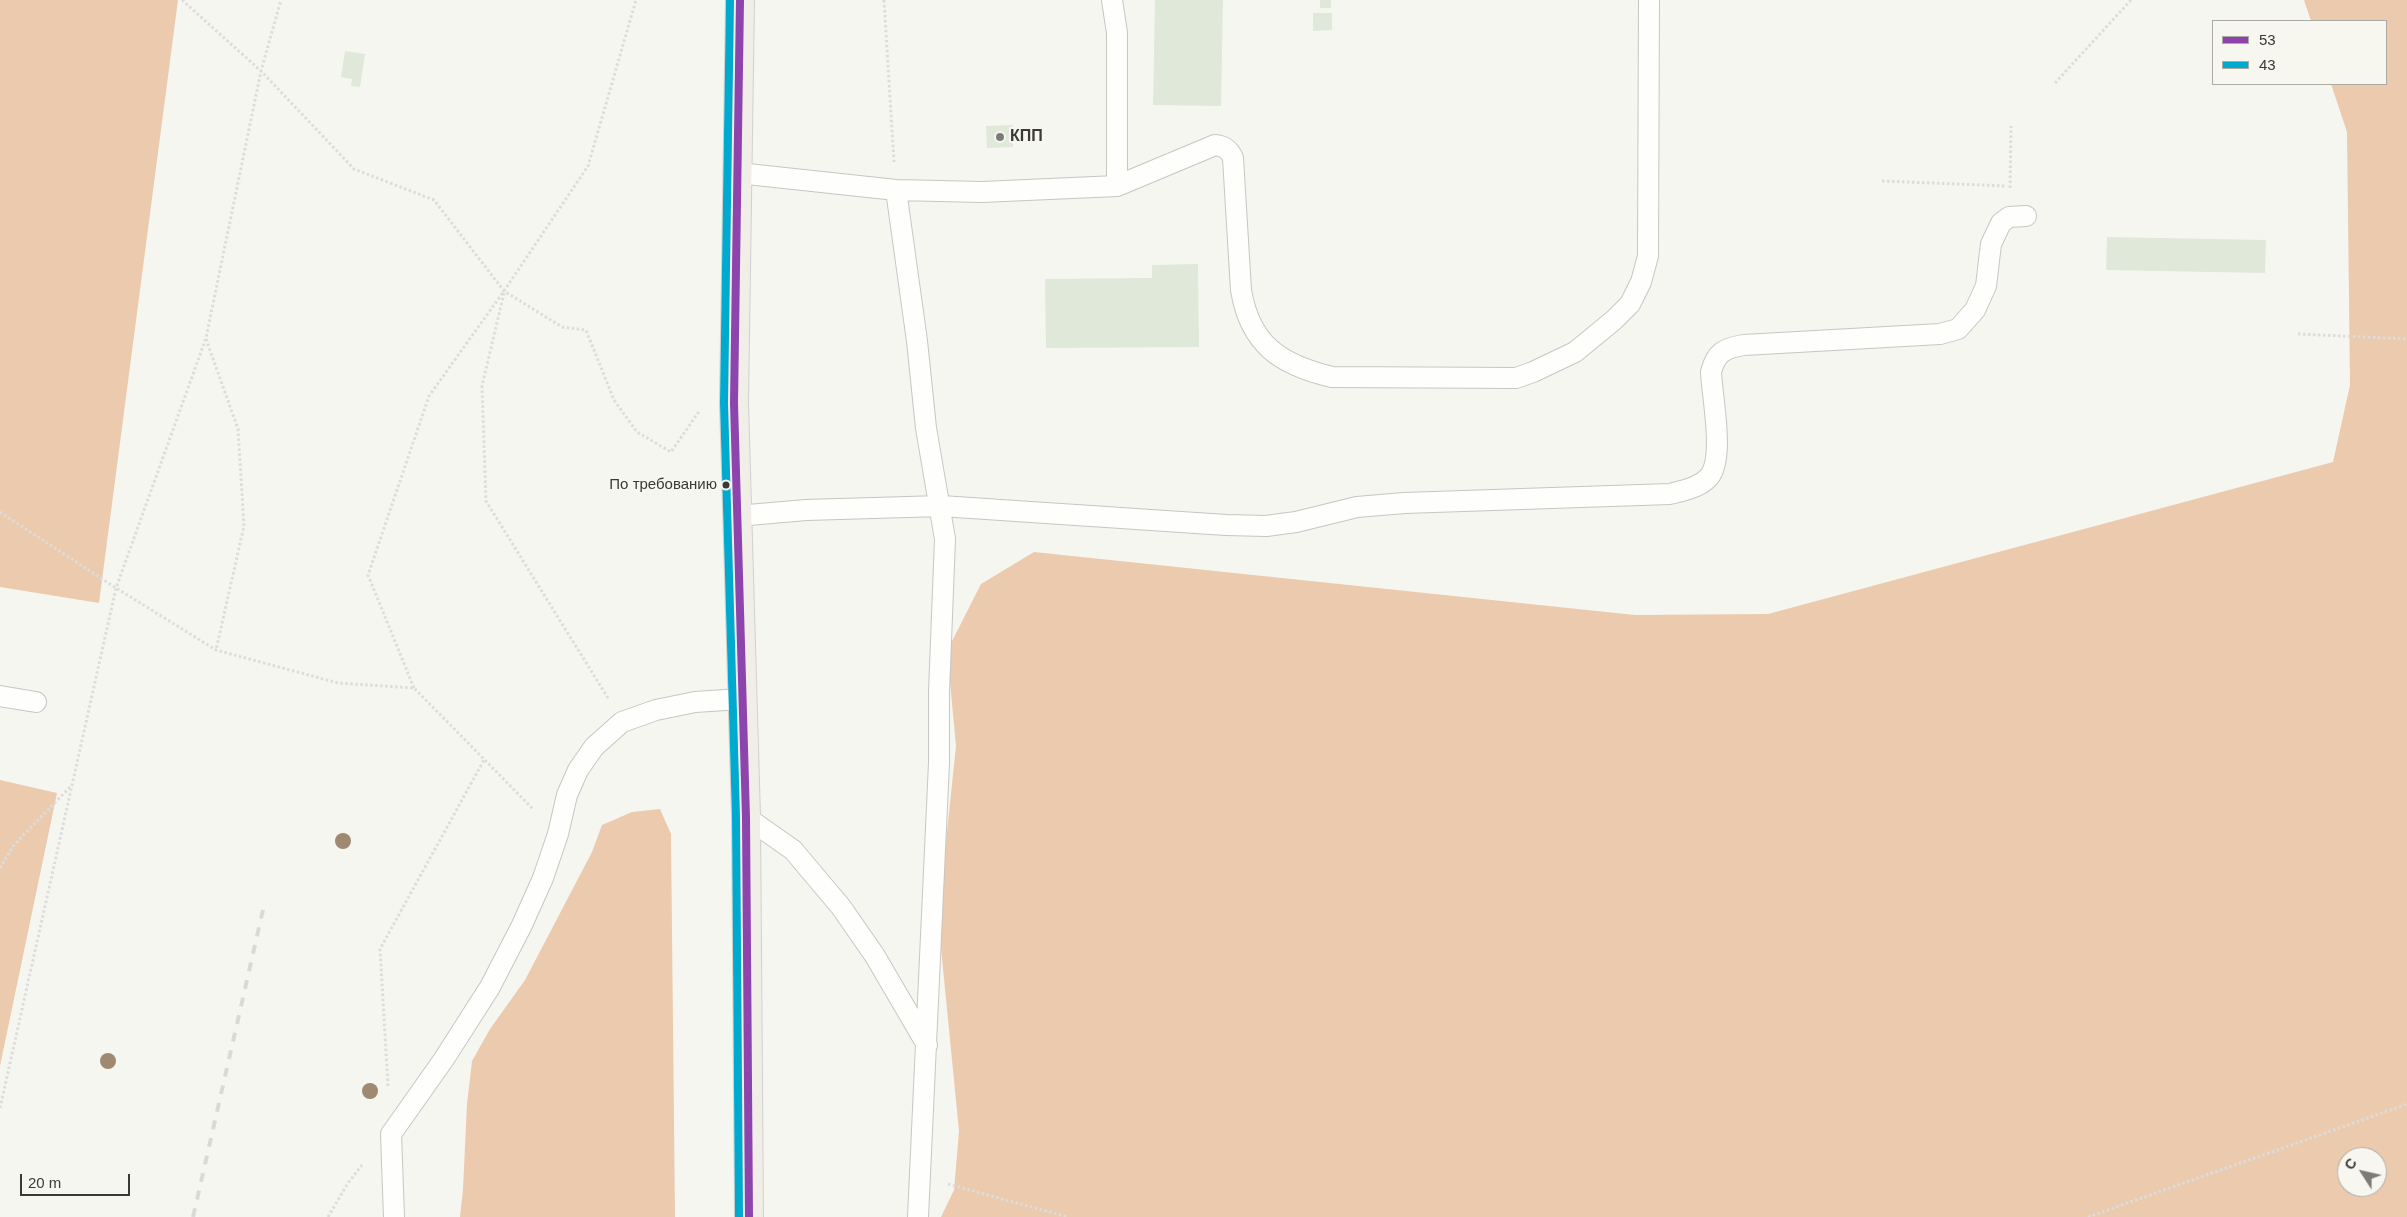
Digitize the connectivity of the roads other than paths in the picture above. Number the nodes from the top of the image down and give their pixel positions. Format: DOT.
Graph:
graph roads {
  1 [pos="740,0"];
  2 [pos="1112,0"];
  3 [pos="1649,0"];
  4 [pos="738,173"];
  5 [pos="1117,186"];
  6 [pos="896,190"];
  7 [pos="2017,217"];
  8 [pos="940,506"];
  9 [pos="737,516"];
  10 [pos="0,696"];
  11 [pos="741,699"];
  12 [pos="36,702"];
  13 [pos="746,817"];
  14 [pos="928,1046"];
  15 [pos="394,1217"];
  16 [pos="749,1217"];
  17 [pos="918,1217"];
  1 -- 4 [label="main road"];
  2 -- 5 [label="lane"];
  3 -- 5 [label="lane"];
  4 -- 6 [label="lane"];
  4 -- 9 [label="main road"];
  5 -- 6 [label="lane"];
  6 -- 8 [label="lane"];
  7 -- 8 [label="lane"];
  8 -- 9 [label="lane"];
  8 -- 14 [label="lane"];
  9 -- 11 [label="main road"];
  10 -- 12 [label="lane"];
  11 -- 13 [label="main road"];
  11 -- 15 [label="lane"];
  13 -- 14 [label="lane"];
  13 -- 16 [label="main road"];
  14 -- 17 [label="lane"];
}
